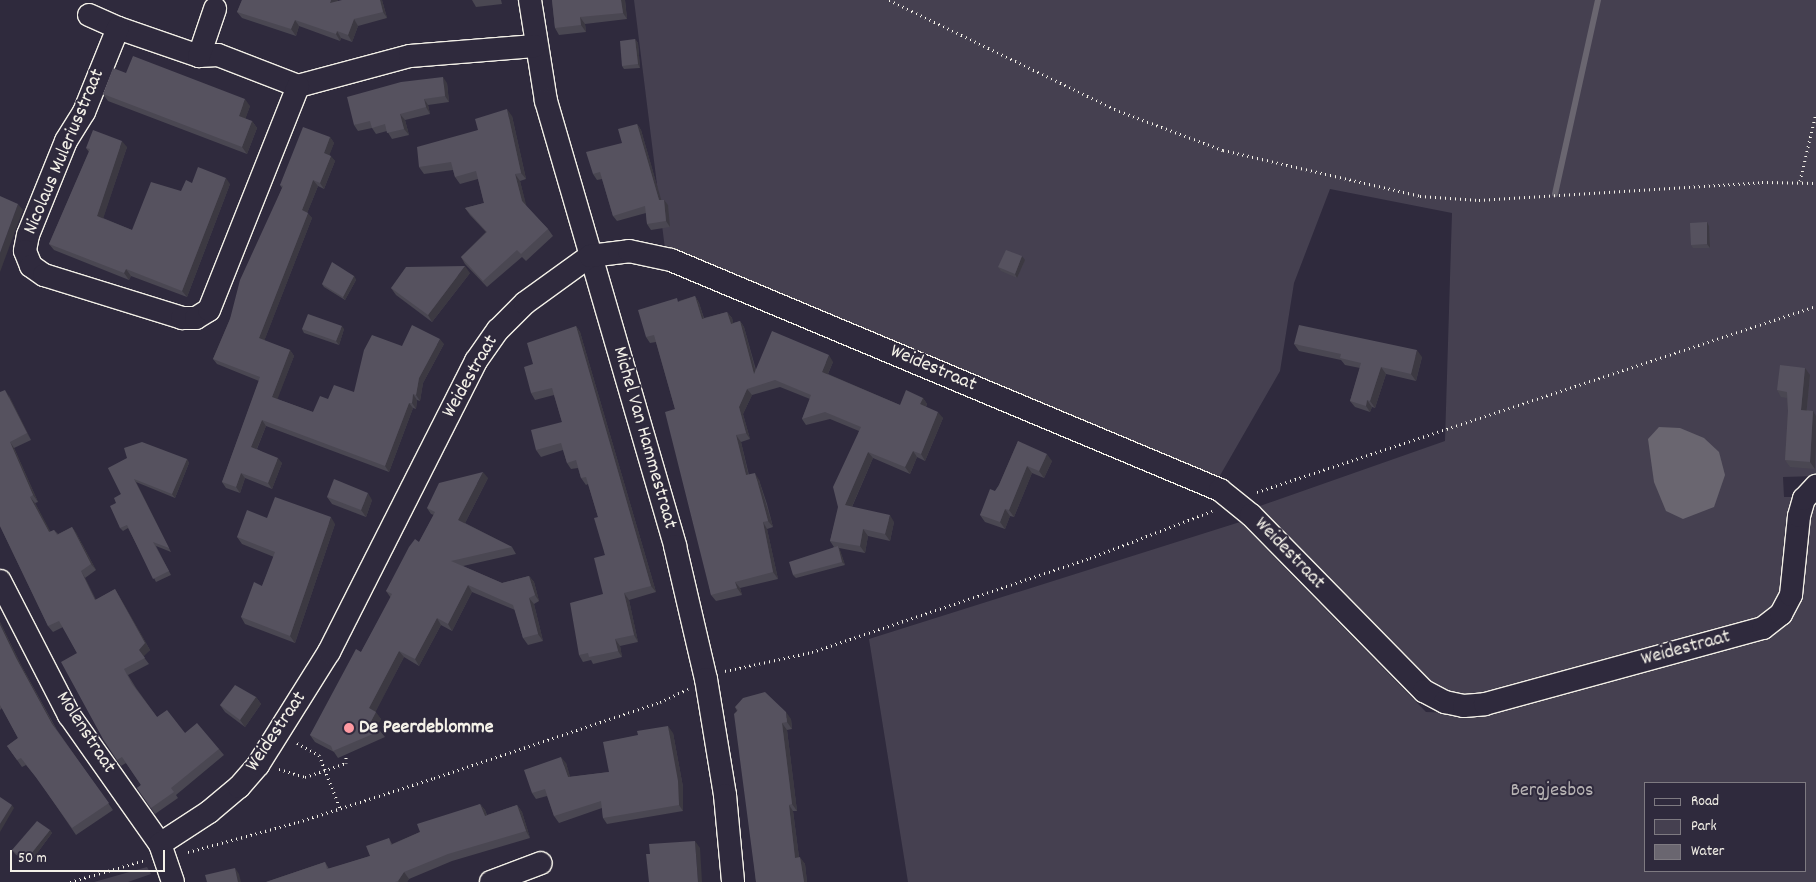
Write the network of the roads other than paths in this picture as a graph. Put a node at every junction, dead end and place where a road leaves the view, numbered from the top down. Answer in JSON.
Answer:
{"nodes":[{"id":1,"x":530,"y":0,"type":"edge"},
{"id":2,"x":215,"y":9,"type":"dead end"},
{"id":3,"x":89,"y":15,"type":"dead end"},
{"id":4,"x":118,"y":28,"type":"junction"},
{"id":5,"x":535,"y":46,"type":"junction"},
{"id":6,"x":199,"y":56,"type":"junction"},
{"id":7,"x":298,"y":86,"type":"junction"},
{"id":8,"x":590,"y":256,"type":"junction"},
{"id":9,"x":1816,"y":486,"type":"edge"},
{"id":10,"x":0,"y":581,"type":"edge"},
{"id":11,"x":163,"y":850,"type":"junction"},
{"id":12,"x":540,"y":863,"type":"dead end"},
{"id":13,"x":173,"y":882,"type":"edge"},
{"id":14,"x":490,"y":882,"type":"edge"},
{"id":15,"x":734,"y":882,"type":"edge"}],
"edges":[{"from":1,"to":5,"type":"street","name":"Michel Van Hammestraat"},
{"from":2,"to":6,"type":"street"},
{"from":3,"to":4,"type":"street"},
{"from":4,"to":6,"type":"street"},
{"from":4,"to":7,"type":"street","name":"Nicolaus Muleriusstraat"},
{"from":5,"to":7,"type":"street"},
{"from":5,"to":8,"type":"street","name":"Michel Van Hammestraat"},
{"from":6,"to":7,"type":"street"},
{"from":8,"to":9,"type":"street","name":"Weidestraat"},
{"from":8,"to":11,"type":"street","name":"Weidestraat"},
{"from":8,"to":15,"type":"street","name":"Michel Van Hammestraat"},
{"from":10,"to":11,"type":"street","name":"Molenstraat"},
{"from":11,"to":13,"type":"street","name":"Molenstraat"},
{"from":12,"to":14,"type":"street"}]}
